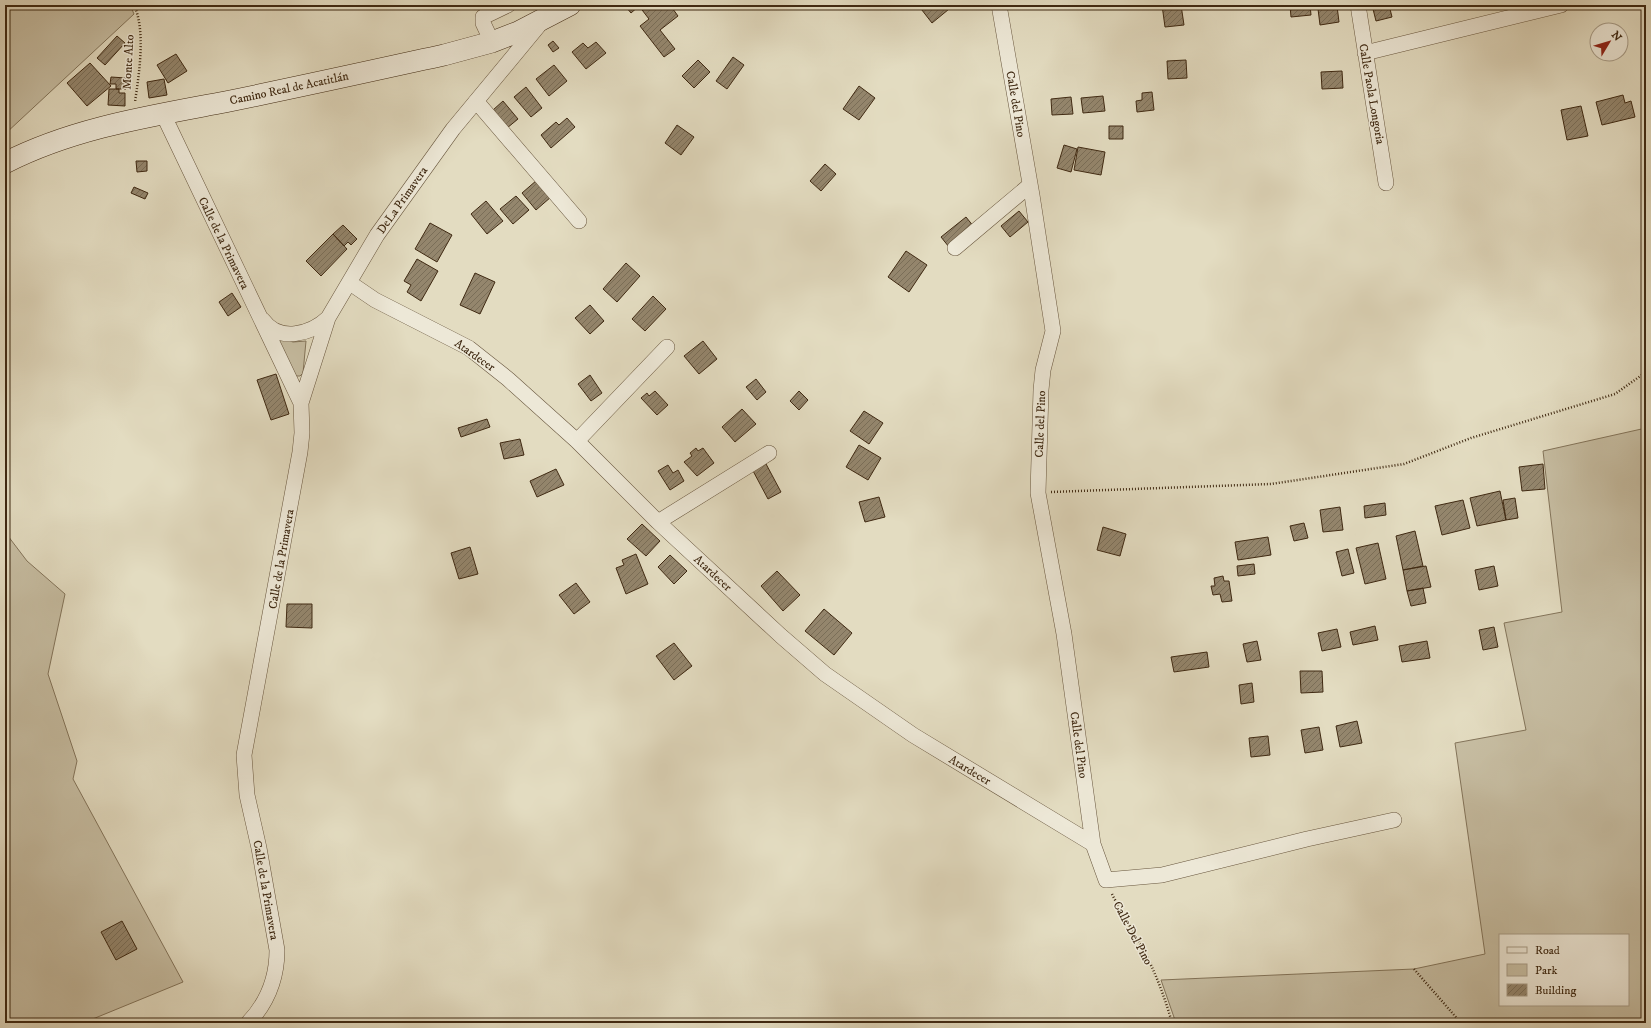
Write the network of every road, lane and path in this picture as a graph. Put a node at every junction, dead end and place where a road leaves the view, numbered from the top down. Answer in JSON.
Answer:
{"nodes":[{"id":1,"x":134,"y":5,"type":"edge"},
{"id":2,"x":508,"y":5,"type":"edge"},
{"id":3,"x":570,"y":5,"type":"edge"},
{"id":4,"x":999,"y":5,"type":"edge"},
{"id":5,"x":1358,"y":5,"type":"edge"},
{"id":6,"x":1561,"y":5,"type":"edge"},
{"id":7,"x":543,"y":20,"type":"junction"},
{"id":8,"x":492,"y":42,"type":"junction"},
{"id":9,"x":1365,"y":53,"type":"junction"},
{"id":10,"x":476,"y":100,"type":"junction"},
{"id":11,"x":163,"y":114,"type":"junction"},
{"id":12,"x":132,"y":120,"type":"junction"},
{"id":13,"x":5,"y":163,"type":"edge"},
{"id":14,"x":1386,"y":182,"type":"dead end"},
{"id":15,"x":1030,"y":185,"type":"junction"},
{"id":16,"x":579,"y":221,"type":"dead end"},
{"id":17,"x":955,"y":248,"type":"dead end"},
{"id":18,"x":350,"y":283,"type":"junction"},
{"id":19,"x":257,"y":311,"type":"junction"},
{"id":20,"x":328,"y":318,"type":"junction"},
{"id":21,"x":667,"y":347,"type":"dead end"},
{"id":22,"x":1646,"y":372,"type":"edge"},
{"id":23,"x":301,"y":403,"type":"junction"},
{"id":24,"x":577,"y":441,"type":"junction"},
{"id":25,"x":769,"y":453,"type":"dead end"},
{"id":26,"x":1038,"y":493,"type":"junction"},
{"id":27,"x":658,"y":522,"type":"junction"},
{"id":28,"x":1394,"y":820,"type":"dead end"},
{"id":29,"x":1093,"y":844,"type":"junction"},
{"id":30,"x":1106,"y":880,"type":"junction"},
{"id":31,"x":1414,"y":969,"type":"dead end"},
{"id":32,"x":248,"y":1023,"type":"edge"},
{"id":33,"x":1172,"y":1023,"type":"edge"},
{"id":34,"x":1460,"y":1023,"type":"edge"}],
"edges":[{"from":1,"to":12,"type":"path","name":"Monte Alto"},
{"from":2,"to":8,"type":"street"},
{"from":3,"to":7,"type":"main road","name":"Camino Real de Acatitlán"},
{"from":4,"to":15,"type":"street","name":"Calle del Pino"},
{"from":5,"to":9,"type":"street","name":"Calle Paola Longoria"},
{"from":6,"to":9,"type":"street"},
{"from":7,"to":8,"type":"main road","name":"Camino Real de Acatitlán"},
{"from":7,"to":10,"type":"street","name":"DeLa Primavera"},
{"from":8,"to":11,"type":"main road","name":"Camino Real de Acatitlán"},
{"from":9,"to":14,"type":"street","name":"Calle Paola Longoria"},
{"from":10,"to":16,"type":"street"},
{"from":10,"to":18,"type":"street","name":"DeLa Primavera"},
{"from":11,"to":12,"type":"main road","name":"Camino Real de Acatitlán"},
{"from":11,"to":19,"type":"street","name":"Calle de la Primavera"},
{"from":12,"to":13,"type":"main road","name":"Camino Real de Acatitlán"},
{"from":15,"to":17,"type":"street"},
{"from":15,"to":26,"type":"street","name":"Calle del Pino"},
{"from":18,"to":20,"type":"street","name":"DeLa Primavera"},
{"from":18,"to":24,"type":"street","name":"Atardecer"},
{"from":19,"to":20,"type":"street"},
{"from":19,"to":23,"type":"street","name":"Calle de la Primavera"},
{"from":20,"to":23,"type":"street","name":"DeLa Primavera"},
{"from":21,"to":24,"type":"street"},
{"from":22,"to":26,"type":"path"},
{"from":23,"to":32,"type":"street","name":"Calle de la Primavera"},
{"from":24,"to":27,"type":"street","name":"Atardecer"},
{"from":25,"to":27,"type":"street"},
{"from":26,"to":29,"type":"street","name":"Calle del Pino"},
{"from":27,"to":29,"type":"street","name":"Atardecer"},
{"from":28,"to":30,"type":"street"},
{"from":29,"to":30,"type":"street"},
{"from":30,"to":33,"type":"path","name":"Calle Del Pino"},
{"from":31,"to":34,"type":"path"}]}
